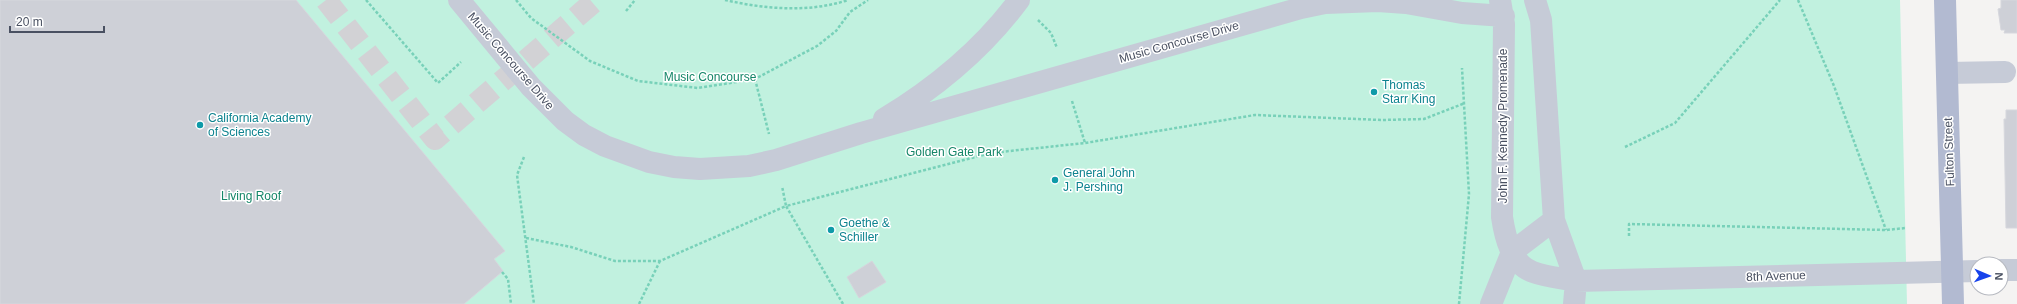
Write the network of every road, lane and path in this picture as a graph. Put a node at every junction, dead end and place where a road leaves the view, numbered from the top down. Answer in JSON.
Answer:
{"nodes":[{"id":1,"x":366,"y":0,"type":"edge"},
{"id":2,"x":459,"y":0,"type":"edge"},
{"id":3,"x":516,"y":0,"type":"edge"},
{"id":4,"x":635,"y":0,"type":"edge"},
{"id":5,"x":725,"y":0,"type":"edge"},
{"id":6,"x":848,"y":0,"type":"edge"},
{"id":7,"x":868,"y":0,"type":"edge"},
{"id":8,"x":1535,"y":0,"type":"edge"},
{"id":9,"x":1780,"y":0,"type":"edge"},
{"id":10,"x":1798,"y":0,"type":"edge"},
{"id":11,"x":1945,"y":0,"type":"edge"},
{"id":12,"x":1506,"y":5,"type":"edge"},
{"id":13,"x":1026,"y":7,"type":"edge"},
{"id":14,"x":626,"y":11,"type":"dead end"},
{"id":15,"x":1058,"y":51,"type":"dead end"},
{"id":16,"x":460,"y":62,"type":"dead end"},
{"id":17,"x":1462,"y":68,"type":"dead end"},
{"id":18,"x":2005,"y":72,"type":"dead end"},
{"id":19,"x":1947,"y":73,"type":"junction"},
{"id":20,"x":755,"y":79,"type":"junction"},
{"id":21,"x":1071,"y":96,"type":"dead end"},
{"id":22,"x":1465,"y":103,"type":"junction"},
{"id":23,"x":861,"y":133,"type":"junction"},
{"id":24,"x":770,"y":135,"type":"dead end"},
{"id":25,"x":1085,"y":143,"type":"junction"},
{"id":26,"x":1625,"y":147,"type":"dead end"},
{"id":27,"x":524,"y":157,"type":"dead end"},
{"id":28,"x":781,"y":181,"type":"dead end"},
{"id":29,"x":786,"y":206,"type":"junction"},
{"id":30,"x":1554,"y":220,"type":"junction"},
{"id":31,"x":1906,"y":228,"type":"dead end"},
{"id":32,"x":1886,"y":230,"type":"junction"},
{"id":33,"x":1629,"y":236,"type":"dead end"},
{"id":34,"x":526,"y":238,"type":"junction"},
{"id":35,"x":1512,"y":252,"type":"junction"},
{"id":36,"x":660,"y":261,"type":"junction"},
{"id":37,"x":1969,"y":271,"type":"edge"},
{"id":38,"x":502,"y":272,"type":"dead end"},
{"id":39,"x":1952,"y":272,"type":"junction"},
{"id":40,"x":1576,"y":281,"type":"junction"},
{"id":41,"x":511,"y":304,"type":"edge"},
{"id":42,"x":534,"y":304,"type":"edge"},
{"id":43,"x":639,"y":304,"type":"edge"},
{"id":44,"x":843,"y":304,"type":"edge"},
{"id":45,"x":1458,"y":304,"type":"edge"},
{"id":46,"x":1491,"y":304,"type":"edge"},
{"id":47,"x":1574,"y":304,"type":"edge"},
{"id":48,"x":1953,"y":304,"type":"edge"}],
"edges":[{"from":1,"to":16,"type":"path"},
{"from":2,"to":23,"type":"street","name":"Music Concourse Drive"},
{"from":3,"to":20,"type":"path"},
{"from":4,"to":14,"type":"path"},
{"from":5,"to":6,"type":"path"},
{"from":7,"to":20,"type":"path"},
{"from":8,"to":30,"type":"street"},
{"from":9,"to":26,"type":"path"},
{"from":10,"to":32,"type":"path"},
{"from":11,"to":19,"type":"main road","name":"Fulton Street"},
{"from":12,"to":23,"type":"street","name":"Music Concourse Drive"},
{"from":12,"to":35,"type":"street","name":"John F. Kennedy Promenade"},
{"from":13,"to":15,"type":"path"},
{"from":13,"to":23,"type":"street","name":"Music Concourse Drive"},
{"from":17,"to":22,"type":"path"},
{"from":18,"to":19,"type":"street"},
{"from":19,"to":39,"type":"main road","name":"Fulton Street"},
{"from":20,"to":24,"type":"path"},
{"from":21,"to":25,"type":"path"},
{"from":22,"to":25,"type":"path"},
{"from":22,"to":45,"type":"path"},
{"from":25,"to":29,"type":"path"},
{"from":27,"to":34,"type":"path"},
{"from":28,"to":29,"type":"path"},
{"from":29,"to":36,"type":"path"},
{"from":29,"to":44,"type":"path"},
{"from":30,"to":35,"type":"street"},
{"from":30,"to":40,"type":"street"},
{"from":31,"to":32,"type":"path"},
{"from":32,"to":33,"type":"path"},
{"from":34,"to":36,"type":"path"},
{"from":34,"to":42,"type":"path"},
{"from":35,"to":40,"type":"street","name":"John F. Kennedy Promenade"},
{"from":35,"to":46,"type":"street"},
{"from":36,"to":43,"type":"path"},
{"from":37,"to":39,"type":"street","name":"8th Avenue"},
{"from":38,"to":41,"type":"path"},
{"from":39,"to":40,"type":"street","name":"8th Avenue"},
{"from":39,"to":48,"type":"main road","name":"Fulton Street"},
{"from":40,"to":47,"type":"street"}]}
